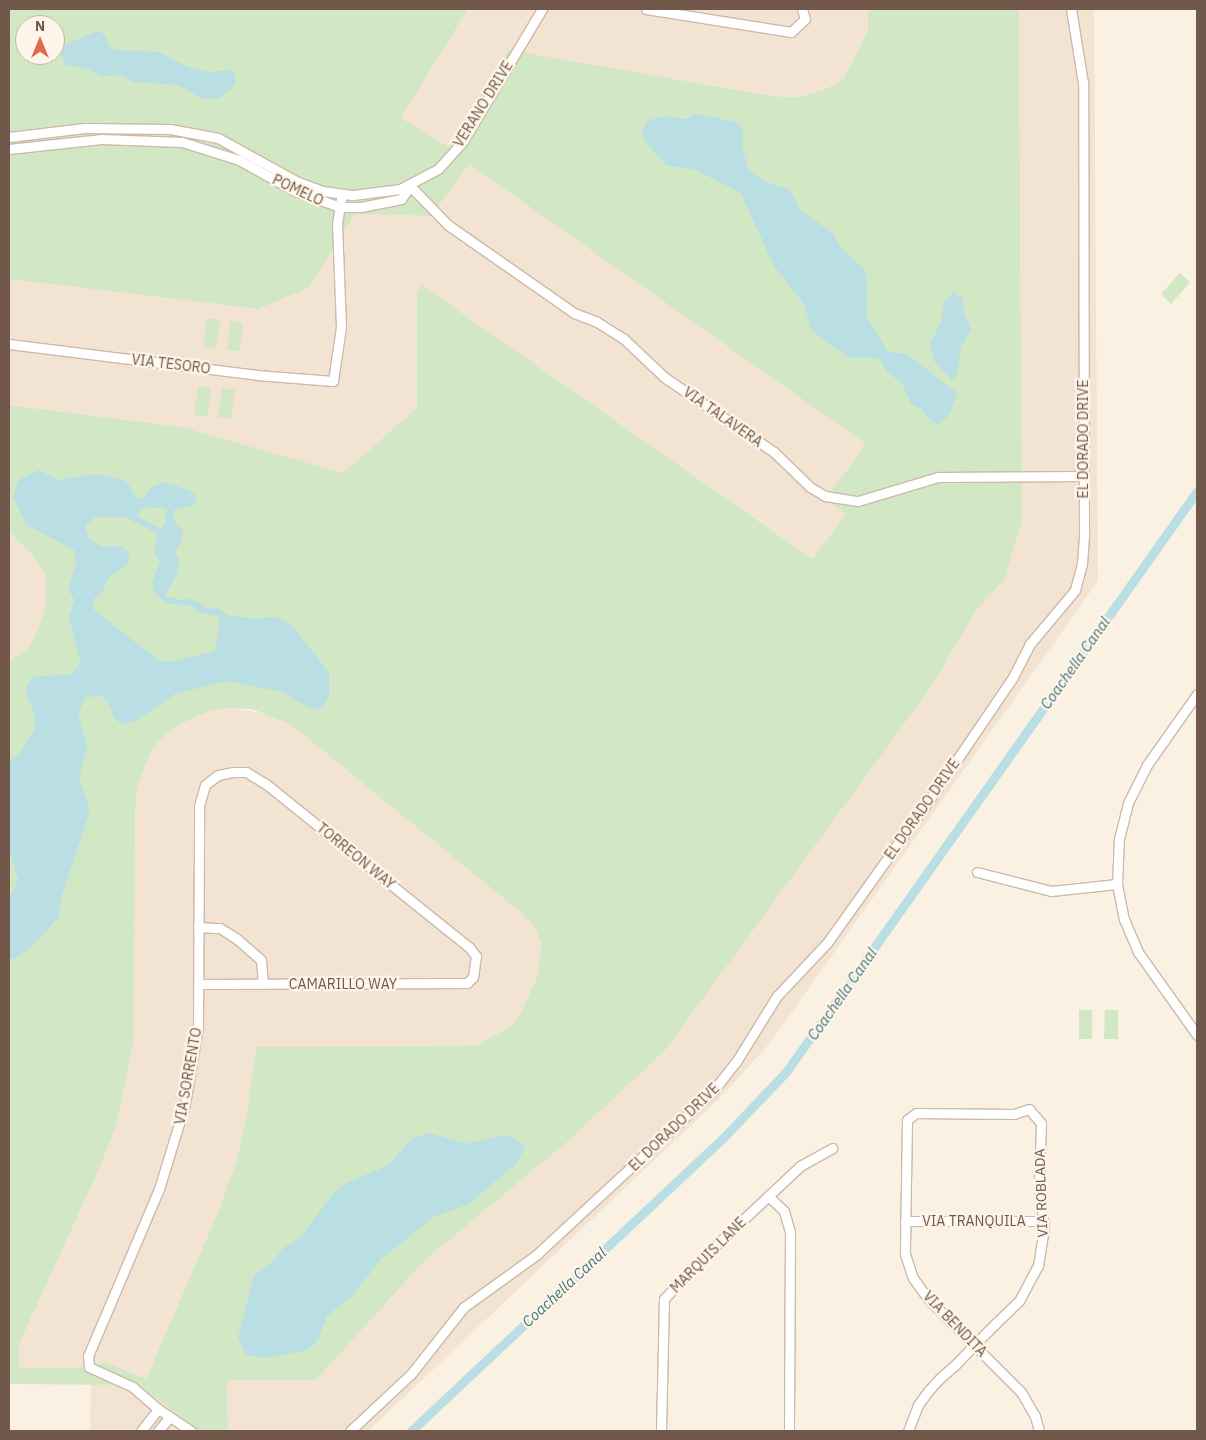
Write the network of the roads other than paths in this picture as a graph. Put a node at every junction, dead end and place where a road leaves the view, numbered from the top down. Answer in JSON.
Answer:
{"nodes":[{"id":1,"x":542,"y":9,"type":"edge"},
{"id":2,"x":646,"y":9,"type":"edge"},
{"id":3,"x":802,"y":9,"type":"edge"},
{"id":4,"x":1071,"y":9,"type":"edge"},
{"id":5,"x":9,"y":137,"type":"edge"},
{"id":6,"x":9,"y":149,"type":"edge"},
{"id":7,"x":410,"y":186,"type":"junction"},
{"id":8,"x":342,"y":194,"type":"junction"},
{"id":9,"x":340,"y":207,"type":"junction"},
{"id":10,"x":9,"y":344,"type":"edge"},
{"id":11,"x":1082,"y":476,"type":"junction"},
{"id":12,"x":1197,"y":694,"type":"edge"},
{"id":13,"x":218,"y":774,"type":"joint"},
{"id":14,"x":977,"y":872,"type":"dead end"},
{"id":15,"x":1117,"y":884,"type":"junction"},
{"id":16,"x":198,"y":927,"type":"junction"},
{"id":17,"x":476,"y":966,"type":"joint"},
{"id":18,"x":199,"y":984,"type":"junction"},
{"id":19,"x":263,"y":984,"type":"junction"},
{"id":20,"x":1197,"y":1035,"type":"edge"},
{"id":21,"x":1040,"y":1118,"type":"joint"},
{"id":22,"x":832,"y":1148,"type":"dead end"},
{"id":23,"x":768,"y":1196,"type":"junction"},
{"id":24,"x":905,"y":1221,"type":"junction"},
{"id":25,"x":1043,"y":1221,"type":"junction"},
{"id":26,"x":974,"y":1345,"type":"junction"},
{"id":27,"x":158,"y":1409,"type":"junction"},
{"id":28,"x":170,"y":1418,"type":"junction"},
{"id":29,"x":141,"y":1431,"type":"edge"},
{"id":30,"x":158,"y":1431,"type":"edge"},
{"id":31,"x":191,"y":1431,"type":"edge"},
{"id":32,"x":350,"y":1431,"type":"edge"},
{"id":33,"x":661,"y":1431,"type":"edge"},
{"id":34,"x":789,"y":1431,"type":"edge"},
{"id":35,"x":908,"y":1431,"type":"edge"},
{"id":36,"x":1039,"y":1431,"type":"edge"}],
"edges":[{"from":1,"to":7,"type":"street","name":"VERANO DRIVE"},
{"from":2,"to":3,"type":"street"},
{"from":4,"to":11,"type":"street","name":"EL DORADO DRIVE"},
{"from":5,"to":8,"type":"street","name":"POMELO"},
{"from":6,"to":9,"type":"street","name":"POMELO"},
{"from":7,"to":8,"type":"street","name":"POMELO"},
{"from":7,"to":9,"type":"street","name":"POMELO"},
{"from":7,"to":11,"type":"street","name":"VIA TALAVERA"},
{"from":8,"to":9,"type":"street"},
{"from":9,"to":10,"type":"street","name":"VIA TESORO"},
{"from":11,"to":32,"type":"street","name":"EL DORADO DRIVE"},
{"from":12,"to":15,"type":"street"},
{"from":13,"to":16,"type":"street","name":"VIA SORRENTO"},
{"from":13,"to":17,"type":"street","name":"TORREON WAY"},
{"from":14,"to":15,"type":"street"},
{"from":15,"to":20,"type":"street"},
{"from":16,"to":18,"type":"street","name":"VIA SORRENTO"},
{"from":16,"to":19,"type":"street"},
{"from":17,"to":19,"type":"street","name":"CAMARILLO WAY"},
{"from":18,"to":19,"type":"street","name":"CAMARILLO WAY"},
{"from":18,"to":27,"type":"street","name":"VIA SORRENTO"},
{"from":21,"to":24,"type":"street","name":"VIA BENDITA"},
{"from":21,"to":25,"type":"street","name":"VIA ROBLADA"},
{"from":22,"to":23,"type":"street","name":"MARQUIS LANE"},
{"from":23,"to":33,"type":"street","name":"MARQUIS LANE"},
{"from":23,"to":34,"type":"street"},
{"from":24,"to":25,"type":"street","name":"VIA TRANQUILA"},
{"from":24,"to":26,"type":"street","name":"VIA BENDITA"},
{"from":25,"to":26,"type":"street","name":"VIA ROBLADA"},
{"from":26,"to":35,"type":"street","name":"VIA ROBLADA"},
{"from":26,"to":36,"type":"street","name":"VIA BENDITA"},
{"from":27,"to":28,"type":"street"},
{"from":27,"to":29,"type":"street"},
{"from":28,"to":30,"type":"street"},
{"from":28,"to":31,"type":"street"}]}
